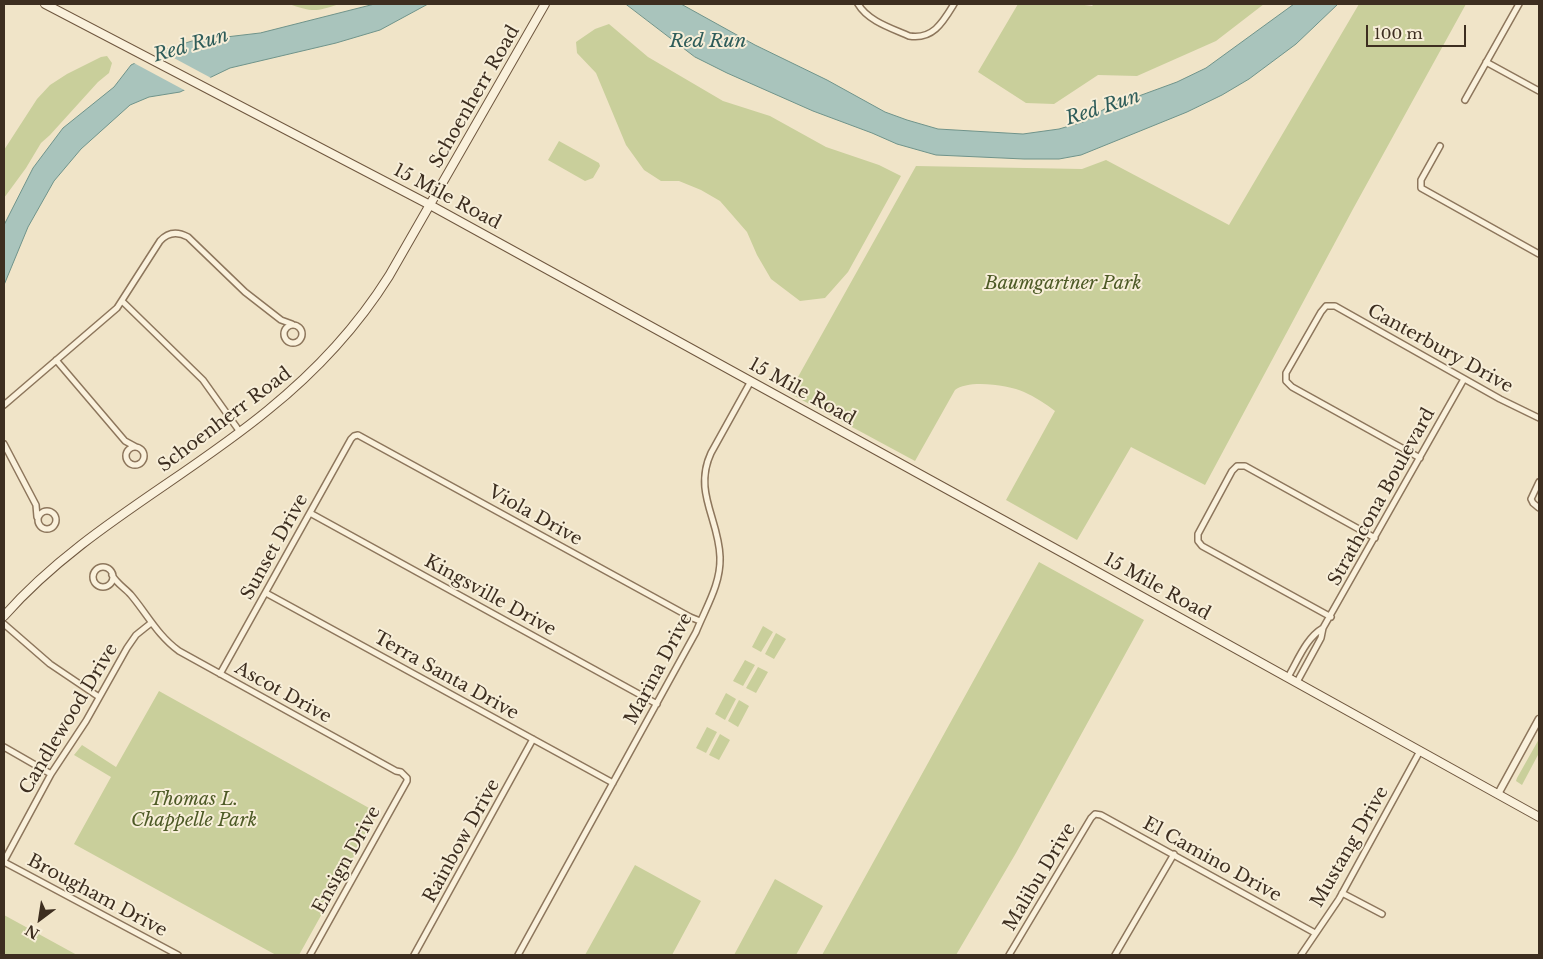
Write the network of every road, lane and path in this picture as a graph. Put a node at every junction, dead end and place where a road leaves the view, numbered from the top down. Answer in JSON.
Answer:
{"nodes":[{"id":1,"x":45,"y":4,"type":"edge"},
{"id":2,"x":546,"y":4,"type":"edge"},
{"id":3,"x":858,"y":4,"type":"edge"},
{"id":4,"x":954,"y":4,"type":"edge"},
{"id":5,"x":1519,"y":4,"type":"edge"},
{"id":6,"x":1486,"y":62,"type":"junction"},
{"id":7,"x":1539,"y":91,"type":"edge"},
{"id":8,"x":1465,"y":100,"type":"dead end"},
{"id":9,"x":1440,"y":146,"type":"dead end"},
{"id":10,"x":430,"y":205,"type":"junction"},
{"id":11,"x":1539,"y":254,"type":"edge"},
{"id":12,"x":122,"y":301,"type":"junction"},
{"id":13,"x":281,"y":320,"type":"junction"},
{"id":14,"x":292,"y":324,"type":"junction"},
{"id":15,"x":284,"y":331,"type":"junction"},
{"id":16,"x":56,"y":360,"type":"junction"},
{"id":17,"x":1464,"y":379,"type":"junction"},
{"id":18,"x":751,"y":381,"type":"junction"},
{"id":19,"x":4,"y":405,"type":"edge"},
{"id":20,"x":1539,"y":418,"type":"edge"},
{"id":21,"x":240,"y":432,"type":"junction"},
{"id":22,"x":356,"y":435,"type":"joint"},
{"id":23,"x":125,"y":441,"type":"junction"},
{"id":24,"x":4,"y":444,"type":"edge"},
{"id":25,"x":136,"y":447,"type":"junction"},
{"id":26,"x":126,"y":453,"type":"junction"},
{"id":27,"x":1420,"y":458,"type":"junction"},
{"id":28,"x":1539,"y":482,"type":"edge"},
{"id":29,"x":36,"y":505,"type":"junction"},
{"id":30,"x":1539,"y":508,"type":"edge"},
{"id":31,"x":47,"y":510,"type":"junction"},
{"id":32,"x":310,"y":513,"type":"junction"},
{"id":33,"x":38,"y":517,"type":"junction"},
{"id":34,"x":1376,"y":538,"type":"junction"},
{"id":35,"x":112,"y":575,"type":"junction"},
{"id":36,"x":110,"y":584,"type":"junction"},
{"id":37,"x":120,"y":585,"type":"junction"},
{"id":38,"x":266,"y":592,"type":"junction"},
{"id":39,"x":4,"y":616,"type":"edge"},
{"id":40,"x":1331,"y":618,"type":"junction"},
{"id":41,"x":700,"y":621,"type":"junction"},
{"id":42,"x":151,"y":623,"type":"junction"},
{"id":43,"x":4,"y":624,"type":"edge"},
{"id":44,"x":1323,"y":628,"type":"junction"},
{"id":45,"x":1304,"y":648,"type":"junction"},
{"id":46,"x":1313,"y":654,"type":"junction"},
{"id":47,"x":220,"y":674,"type":"junction"},
{"id":48,"x":1288,"y":677,"type":"junction"},
{"id":49,"x":1297,"y":682,"type":"junction"},
{"id":50,"x":100,"y":697,"type":"junction"},
{"id":51,"x":657,"y":704,"type":"junction"},
{"id":52,"x":1539,"y":719,"type":"edge"},
{"id":53,"x":533,"y":739,"type":"junction"},
{"id":54,"x":4,"y":748,"type":"edge"},
{"id":55,"x":1420,"y":751,"type":"junction"},
{"id":56,"x":51,"y":774,"type":"junction"},
{"id":57,"x":407,"y":778,"type":"joint"},
{"id":58,"x":613,"y":784,"type":"junction"},
{"id":59,"x":1498,"y":794,"type":"junction"},
{"id":60,"x":1095,"y":814,"type":"joint"},
{"id":61,"x":1539,"y":817,"type":"edge"},
{"id":62,"x":1174,"y":854,"type":"junction"},
{"id":63,"x":4,"y":861,"type":"edge"},
{"id":64,"x":1342,"y":893,"type":"junction"},
{"id":65,"x":1382,"y":914,"type":"dead end"},
{"id":66,"x":1315,"y":934,"type":"junction"},
{"id":67,"x":178,"y":955,"type":"edge"},
{"id":68,"x":310,"y":955,"type":"edge"},
{"id":69,"x":414,"y":955,"type":"edge"},
{"id":70,"x":518,"y":955,"type":"edge"},
{"id":71,"x":1009,"y":955,"type":"edge"},
{"id":72,"x":1115,"y":955,"type":"edge"},
{"id":73,"x":1301,"y":955,"type":"edge"}],
"edges":[{"from":1,"to":10,"type":"main road","name":"15 Mile Road"},
{"from":2,"to":10,"type":"main road","name":"Schoenherr Road"},
{"from":3,"to":4,"type":"street"},
{"from":5,"to":6,"type":"street"},
{"from":6,"to":7,"type":"street"},
{"from":6,"to":8,"type":"street"},
{"from":9,"to":11,"type":"street"},
{"from":10,"to":18,"type":"main road","name":"15 Mile Road"},
{"from":10,"to":21,"type":"main road","name":"Schoenherr Road"},
{"from":12,"to":13,"type":"street"},
{"from":12,"to":16,"type":"street"},
{"from":12,"to":21,"type":"street"},
{"from":13,"to":14,"type":"street"},
{"from":13,"to":15,"type":"street"},
{"from":14,"to":15,"type":"street"},
{"from":14,"to":15,"type":"street"},
{"from":16,"to":19,"type":"street"},
{"from":16,"to":23,"type":"street"},
{"from":17,"to":20,"type":"street","name":"Canterbury Drive"},
{"from":17,"to":27,"type":"street","name":"Strathcona Boulevard"},
{"from":17,"to":27,"type":"street","name":"Canterbury Drive"},
{"from":18,"to":41,"type":"street","name":"Marina Drive"},
{"from":18,"to":48,"type":"main road","name":"15 Mile Road"},
{"from":21,"to":39,"type":"main road","name":"Schoenherr Road"},
{"from":22,"to":32,"type":"street","name":"Sunset Drive"},
{"from":22,"to":41,"type":"street","name":"Viola Drive"},
{"from":23,"to":25,"type":"street"},
{"from":23,"to":26,"type":"street"},
{"from":24,"to":29,"type":"street"},
{"from":25,"to":26,"type":"street"},
{"from":25,"to":26,"type":"street"},
{"from":27,"to":34,"type":"street","name":"Strathcona Boulevard"},
{"from":28,"to":30,"type":"street"},
{"from":29,"to":31,"type":"street"},
{"from":29,"to":33,"type":"street"},
{"from":31,"to":33,"type":"street"},
{"from":31,"to":33,"type":"street"},
{"from":32,"to":38,"type":"street","name":"Sunset Drive"},
{"from":32,"to":51,"type":"street","name":"Kingsville Drive"},
{"from":34,"to":40,"type":"street","name":"Strathcona Boulevard"},
{"from":34,"to":40,"type":"street"},
{"from":35,"to":36,"type":"street"},
{"from":35,"to":36,"type":"street"},
{"from":35,"to":37,"type":"street","name":"Ascot Drive"},
{"from":36,"to":37,"type":"street"},
{"from":37,"to":42,"type":"street","name":"Ascot Drive"},
{"from":38,"to":47,"type":"street","name":"Sunset Drive"},
{"from":38,"to":53,"type":"street","name":"Terra Santa Drive"},
{"from":40,"to":44,"type":"street","name":"Strathcona Boulevard"},
{"from":41,"to":51,"type":"street","name":"Marina Drive"},
{"from":42,"to":47,"type":"street","name":"Ascot Drive"},
{"from":42,"to":50,"type":"street","name":"Candlewood Drive"},
{"from":43,"to":50,"type":"street"},
{"from":44,"to":45,"type":"street","name":"Strathcona Boulevard"},
{"from":44,"to":46,"type":"street","name":"Strathcona Boulevard"},
{"from":45,"to":46,"type":"street"},
{"from":45,"to":48,"type":"street","name":"Strathcona Boulevard"},
{"from":46,"to":49,"type":"street","name":"Strathcona Boulevard"},
{"from":47,"to":57,"type":"street","name":"Ascot Drive"},
{"from":48,"to":49,"type":"main road","name":"15 Mile Road"},
{"from":49,"to":55,"type":"main road","name":"15 Mile Road"},
{"from":50,"to":56,"type":"street","name":"Candlewood Drive"},
{"from":51,"to":58,"type":"street","name":"Marina Drive"},
{"from":52,"to":59,"type":"street"},
{"from":53,"to":58,"type":"street","name":"Terra Santa Drive"},
{"from":53,"to":69,"type":"street","name":"Rainbow Drive"},
{"from":54,"to":56,"type":"street"},
{"from":55,"to":59,"type":"main road","name":"15 Mile Road"},
{"from":55,"to":64,"type":"street","name":"Mustang Drive"},
{"from":56,"to":63,"type":"street","name":"Candlewood Drive"},
{"from":57,"to":68,"type":"street","name":"Ensign Drive"},
{"from":58,"to":70,"type":"street","name":"Marina Drive"},
{"from":59,"to":61,"type":"main road","name":"15 Mile Road"},
{"from":60,"to":62,"type":"street","name":"El Camino Drive"},
{"from":60,"to":71,"type":"street","name":"Malibu Drive"},
{"from":62,"to":66,"type":"street","name":"El Camino Drive"},
{"from":62,"to":72,"type":"street"},
{"from":63,"to":67,"type":"street","name":"Brougham Drive"},
{"from":64,"to":65,"type":"street"},
{"from":64,"to":66,"type":"street","name":"Mustang Drive"},
{"from":66,"to":73,"type":"street","name":"Mustang Drive"}]}
